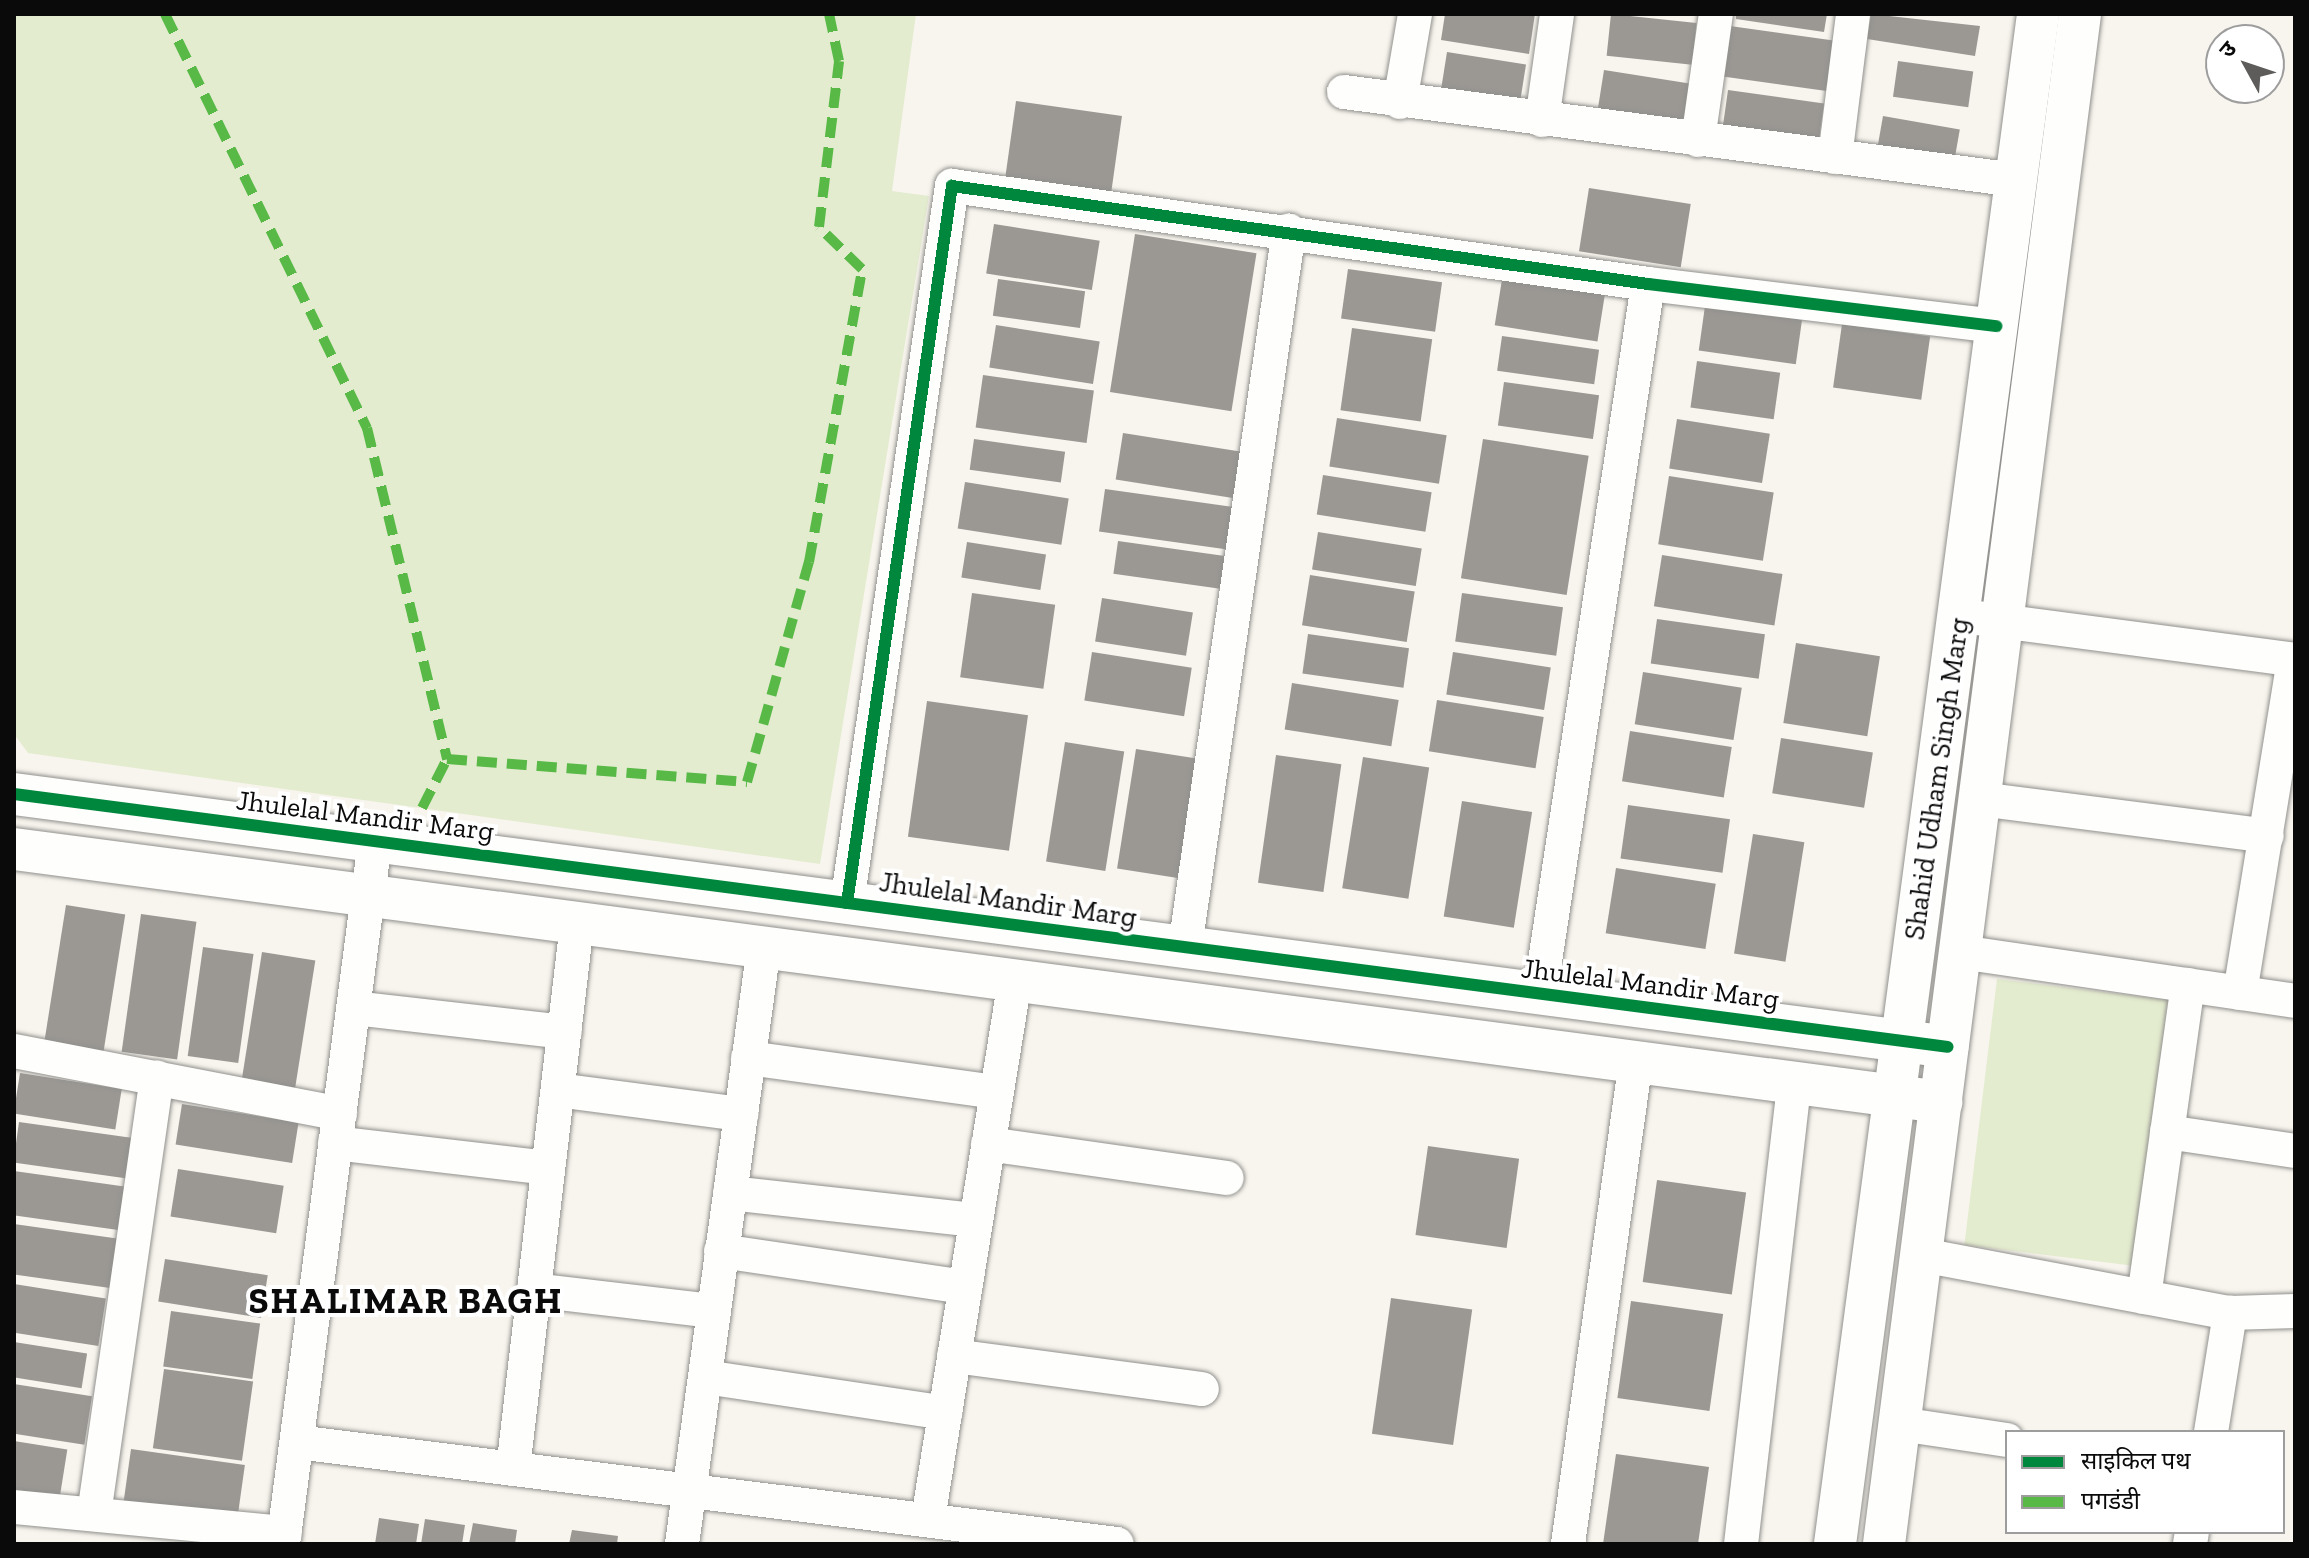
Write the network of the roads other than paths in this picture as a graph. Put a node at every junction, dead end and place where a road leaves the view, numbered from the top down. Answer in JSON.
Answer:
{"nodes":[{"id":1,"x":1415,"y":14,"type":"edge"},
{"id":2,"x":1557,"y":14,"type":"edge"},
{"id":3,"x":1716,"y":14,"type":"edge"},
{"id":4,"x":1853,"y":14,"type":"edge"},
{"id":5,"x":2038,"y":14,"type":"edge"},
{"id":6,"x":2080,"y":14,"type":"edge"},
{"id":7,"x":1344,"y":92,"type":"dead end"},
{"id":8,"x":1400,"y":102,"type":"junction"},
{"id":9,"x":1542,"y":120,"type":"junction"},
{"id":10,"x":1698,"y":140,"type":"junction"},
{"id":11,"x":1835,"y":157,"type":"junction"},
{"id":12,"x":2016,"y":180,"type":"junction"},
{"id":13,"x":1289,"y":231,"type":"junction"},
{"id":14,"x":1648,"y":284,"type":"junction"},
{"id":15,"x":1996,"y":326,"type":"junction"},
{"id":16,"x":1958,"y":615,"type":"junction"},
{"id":17,"x":2003,"y":621,"type":"junction"},
{"id":18,"x":2295,"y":660,"type":"edge"},
{"id":19,"x":14,"y":794,"type":"edge"},
{"id":20,"x":1980,"y":799,"type":"junction"},
{"id":21,"x":2267,"y":836,"type":"junction"},
{"id":22,"x":375,"y":841,"type":"junction"},
{"id":23,"x":14,"y":849,"type":"edge"},
{"id":24,"x":368,"y":896,"type":"junction"},
{"id":25,"x":847,"y":903,"type":"junction"},
{"id":26,"x":577,"y":923,"type":"junction"},
{"id":27,"x":764,"y":947,"type":"junction"},
{"id":28,"x":1185,"y":947,"type":"junction"},
{"id":29,"x":1960,"y":952,"type":"junction"},
{"id":30,"x":1015,"y":980,"type":"junction"},
{"id":31,"x":2188,"y":985,"type":"junction"},
{"id":32,"x":2240,"y":993,"type":"junction"},
{"id":33,"x":1540,"y":994,"type":"junction"},
{"id":34,"x":2295,"y":1001,"type":"edge"},
{"id":35,"x":354,"y":1008,"type":"junction"},
{"id":36,"x":565,"y":1032,"type":"junction"},
{"id":37,"x":1902,"y":1041,"type":"junction"},
{"id":38,"x":1948,"y":1047,"type":"junction"},
{"id":39,"x":14,"y":1051,"type":"edge"},
{"id":40,"x":748,"y":1058,"type":"junction"},
{"id":41,"x":1636,"y":1061,"type":"junction"},
{"id":42,"x":157,"y":1078,"type":"junction"},
{"id":43,"x":1794,"y":1084,"type":"junction"},
{"id":44,"x":558,"y":1090,"type":"junction"},
{"id":45,"x":996,"y":1092,"type":"junction"},
{"id":46,"x":1895,"y":1096,"type":"junction"},
{"id":47,"x":1941,"y":1102,"type":"junction"},
{"id":48,"x":741,"y":1114,"type":"junction"},
{"id":49,"x":338,"y":1128,"type":"junction"},
{"id":50,"x":2167,"y":1132,"type":"junction"},
{"id":51,"x":988,"y":1144,"type":"junction"},
{"id":52,"x":2295,"y":1151,"type":"edge"},
{"id":53,"x":548,"y":1168,"type":"junction"},
{"id":54,"x":1227,"y":1178,"type":"dead end"},
{"id":55,"x":730,"y":1193,"type":"junction"},
{"id":56,"x":976,"y":1220,"type":"junction"},
{"id":57,"x":721,"y":1251,"type":"junction"},
{"id":58,"x":1922,"y":1255,"type":"junction"},
{"id":59,"x":965,"y":1287,"type":"junction"},
{"id":60,"x":534,"y":1290,"type":"junction"},
{"id":61,"x":2144,"y":1297,"type":"junction"},
{"id":62,"x":714,"y":1311,"type":"junction"},
{"id":63,"x":2295,"y":1311,"type":"edge"},
{"id":64,"x":2230,"y":1313,"type":"junction"},
{"id":65,"x":954,"y":1356,"type":"junction"},
{"id":66,"x":705,"y":1377,"type":"junction"},
{"id":67,"x":1202,"y":1389,"type":"dead end"},
{"id":68,"x":945,"y":1413,"type":"junction"},
{"id":69,"x":1900,"y":1424,"type":"junction"},
{"id":70,"x":2211,"y":1430,"type":"edge"},
{"id":71,"x":2005,"y":1440,"type":"edge"},
{"id":72,"x":297,"y":1442,"type":"junction"},
{"id":73,"x":513,"y":1469,"type":"junction"},
{"id":74,"x":689,"y":1491,"type":"junction"},
{"id":75,"x":14,"y":1507,"type":"edge"},
{"id":76,"x":94,"y":1514,"type":"junction"},
{"id":77,"x":928,"y":1519,"type":"junction"},
{"id":78,"x":284,"y":1538,"type":"edge"},
{"id":79,"x":1061,"y":1541,"type":"edge"},
{"id":80,"x":682,"y":1544,"type":"edge"},
{"id":81,"x":1117,"y":1544,"type":"edge"},
{"id":82,"x":1568,"y":1544,"type":"edge"},
{"id":83,"x":1741,"y":1544,"type":"edge"},
{"id":84,"x":1835,"y":1544,"type":"edge"},
{"id":85,"x":1884,"y":1544,"type":"edge"}],
"edges":[{"from":1,"to":8,"type":"street"},
{"from":2,"to":9,"type":"street"},
{"from":3,"to":10,"type":"street"},
{"from":4,"to":11,"type":"street"},
{"from":5,"to":12,"type":"street","name":"Shahid Udham Singh Marg"},
{"from":6,"to":17,"type":"street","name":"Shahid Udham Singh Marg"},
{"from":7,"to":8,"type":"street"},
{"from":8,"to":9,"type":"street"},
{"from":9,"to":10,"type":"street"},
{"from":10,"to":11,"type":"street"},
{"from":11,"to":12,"type":"street"},
{"from":12,"to":15,"type":"street","name":"Shahid Udham Singh Marg"},
{"from":13,"to":14,"type":"street"},
{"from":13,"to":25,"type":"street"},
{"from":13,"to":28,"type":"street"},
{"from":14,"to":15,"type":"street"},
{"from":14,"to":33,"type":"street"},
{"from":15,"to":16,"type":"street","name":"Shahid Udham Singh Marg"},
{"from":16,"to":17,"type":"street"},
{"from":16,"to":37,"type":"street","name":"Shahid Udham Singh Marg"},
{"from":17,"to":18,"type":"street"},
{"from":17,"to":20,"type":"street","name":"Shahid Udham Singh Marg"},
{"from":18,"to":21,"type":"street"},
{"from":19,"to":22,"type":"street","name":"Jhulelal Mandir Marg"},
{"from":20,"to":21,"type":"street"},
{"from":20,"to":29,"type":"street","name":"Shahid Udham Singh Marg"},
{"from":21,"to":32,"type":"street"},
{"from":22,"to":24,"type":"street"},
{"from":22,"to":25,"type":"street","name":"Jhulelal Mandir Marg"},
{"from":23,"to":24,"type":"street"},
{"from":24,"to":26,"type":"street"},
{"from":24,"to":35,"type":"street"},
{"from":25,"to":28,"type":"street","name":"Jhulelal Mandir Marg"},
{"from":26,"to":27,"type":"street"},
{"from":26,"to":36,"type":"street"},
{"from":27,"to":30,"type":"street"},
{"from":27,"to":40,"type":"street"},
{"from":28,"to":33,"type":"street","name":"Jhulelal Mandir Marg"},
{"from":29,"to":31,"type":"street"},
{"from":29,"to":38,"type":"street","name":"Shahid Udham Singh Marg"},
{"from":30,"to":41,"type":"street"},
{"from":30,"to":45,"type":"street"},
{"from":31,"to":32,"type":"street"},
{"from":31,"to":50,"type":"street"},
{"from":32,"to":34,"type":"street"},
{"from":33,"to":37,"type":"street","name":"Jhulelal Mandir Marg"},
{"from":35,"to":36,"type":"street"},
{"from":35,"to":49,"type":"street"},
{"from":36,"to":44,"type":"street"},
{"from":37,"to":38,"type":"street","name":"Jhulelal Mandir Marg"},
{"from":37,"to":46,"type":"street","name":"Shahid Udham Singh Marg"},
{"from":38,"to":47,"type":"street","name":"Shahid Udham Singh Marg"},
{"from":39,"to":42,"type":"street"},
{"from":40,"to":45,"type":"street"},
{"from":40,"to":48,"type":"street"},
{"from":41,"to":43,"type":"street"},
{"from":41,"to":82,"type":"street"},
{"from":42,"to":49,"type":"street"},
{"from":42,"to":76,"type":"street"},
{"from":43,"to":46,"type":"street"},
{"from":43,"to":83,"type":"street"},
{"from":44,"to":48,"type":"street"},
{"from":44,"to":53,"type":"street"},
{"from":45,"to":51,"type":"street"},
{"from":46,"to":47,"type":"street"},
{"from":46,"to":84,"type":"street","name":"Shahid Udham Singh Marg"},
{"from":47,"to":58,"type":"street","name":"Shahid Udham Singh Marg"},
{"from":48,"to":55,"type":"street"},
{"from":49,"to":53,"type":"street"},
{"from":49,"to":72,"type":"street"},
{"from":50,"to":52,"type":"street"},
{"from":50,"to":61,"type":"street"},
{"from":51,"to":54,"type":"street"},
{"from":51,"to":56,"type":"street"},
{"from":53,"to":60,"type":"street"},
{"from":55,"to":56,"type":"street"},
{"from":55,"to":57,"type":"street"},
{"from":56,"to":59,"type":"street"},
{"from":57,"to":59,"type":"street"},
{"from":57,"to":62,"type":"street"},
{"from":58,"to":61,"type":"street"},
{"from":58,"to":69,"type":"street","name":"Shahid Udham Singh Marg"},
{"from":59,"to":65,"type":"street"},
{"from":60,"to":62,"type":"street"},
{"from":60,"to":73,"type":"street"},
{"from":61,"to":64,"type":"street"},
{"from":62,"to":66,"type":"street"},
{"from":63,"to":64,"type":"street"},
{"from":64,"to":70,"type":"street"},
{"from":65,"to":67,"type":"street"},
{"from":65,"to":68,"type":"street"},
{"from":66,"to":68,"type":"street"},
{"from":66,"to":74,"type":"street"},
{"from":68,"to":77,"type":"street"},
{"from":69,"to":71,"type":"street"},
{"from":69,"to":85,"type":"street","name":"Shahid Udham Singh Marg"},
{"from":72,"to":73,"type":"street"},
{"from":72,"to":78,"type":"street"},
{"from":73,"to":74,"type":"street"},
{"from":74,"to":77,"type":"street"},
{"from":74,"to":80,"type":"street"},
{"from":75,"to":76,"type":"street"},
{"from":76,"to":78,"type":"street"},
{"from":77,"to":79,"type":"street"},
{"from":79,"to":81,"type":"street"}]}
